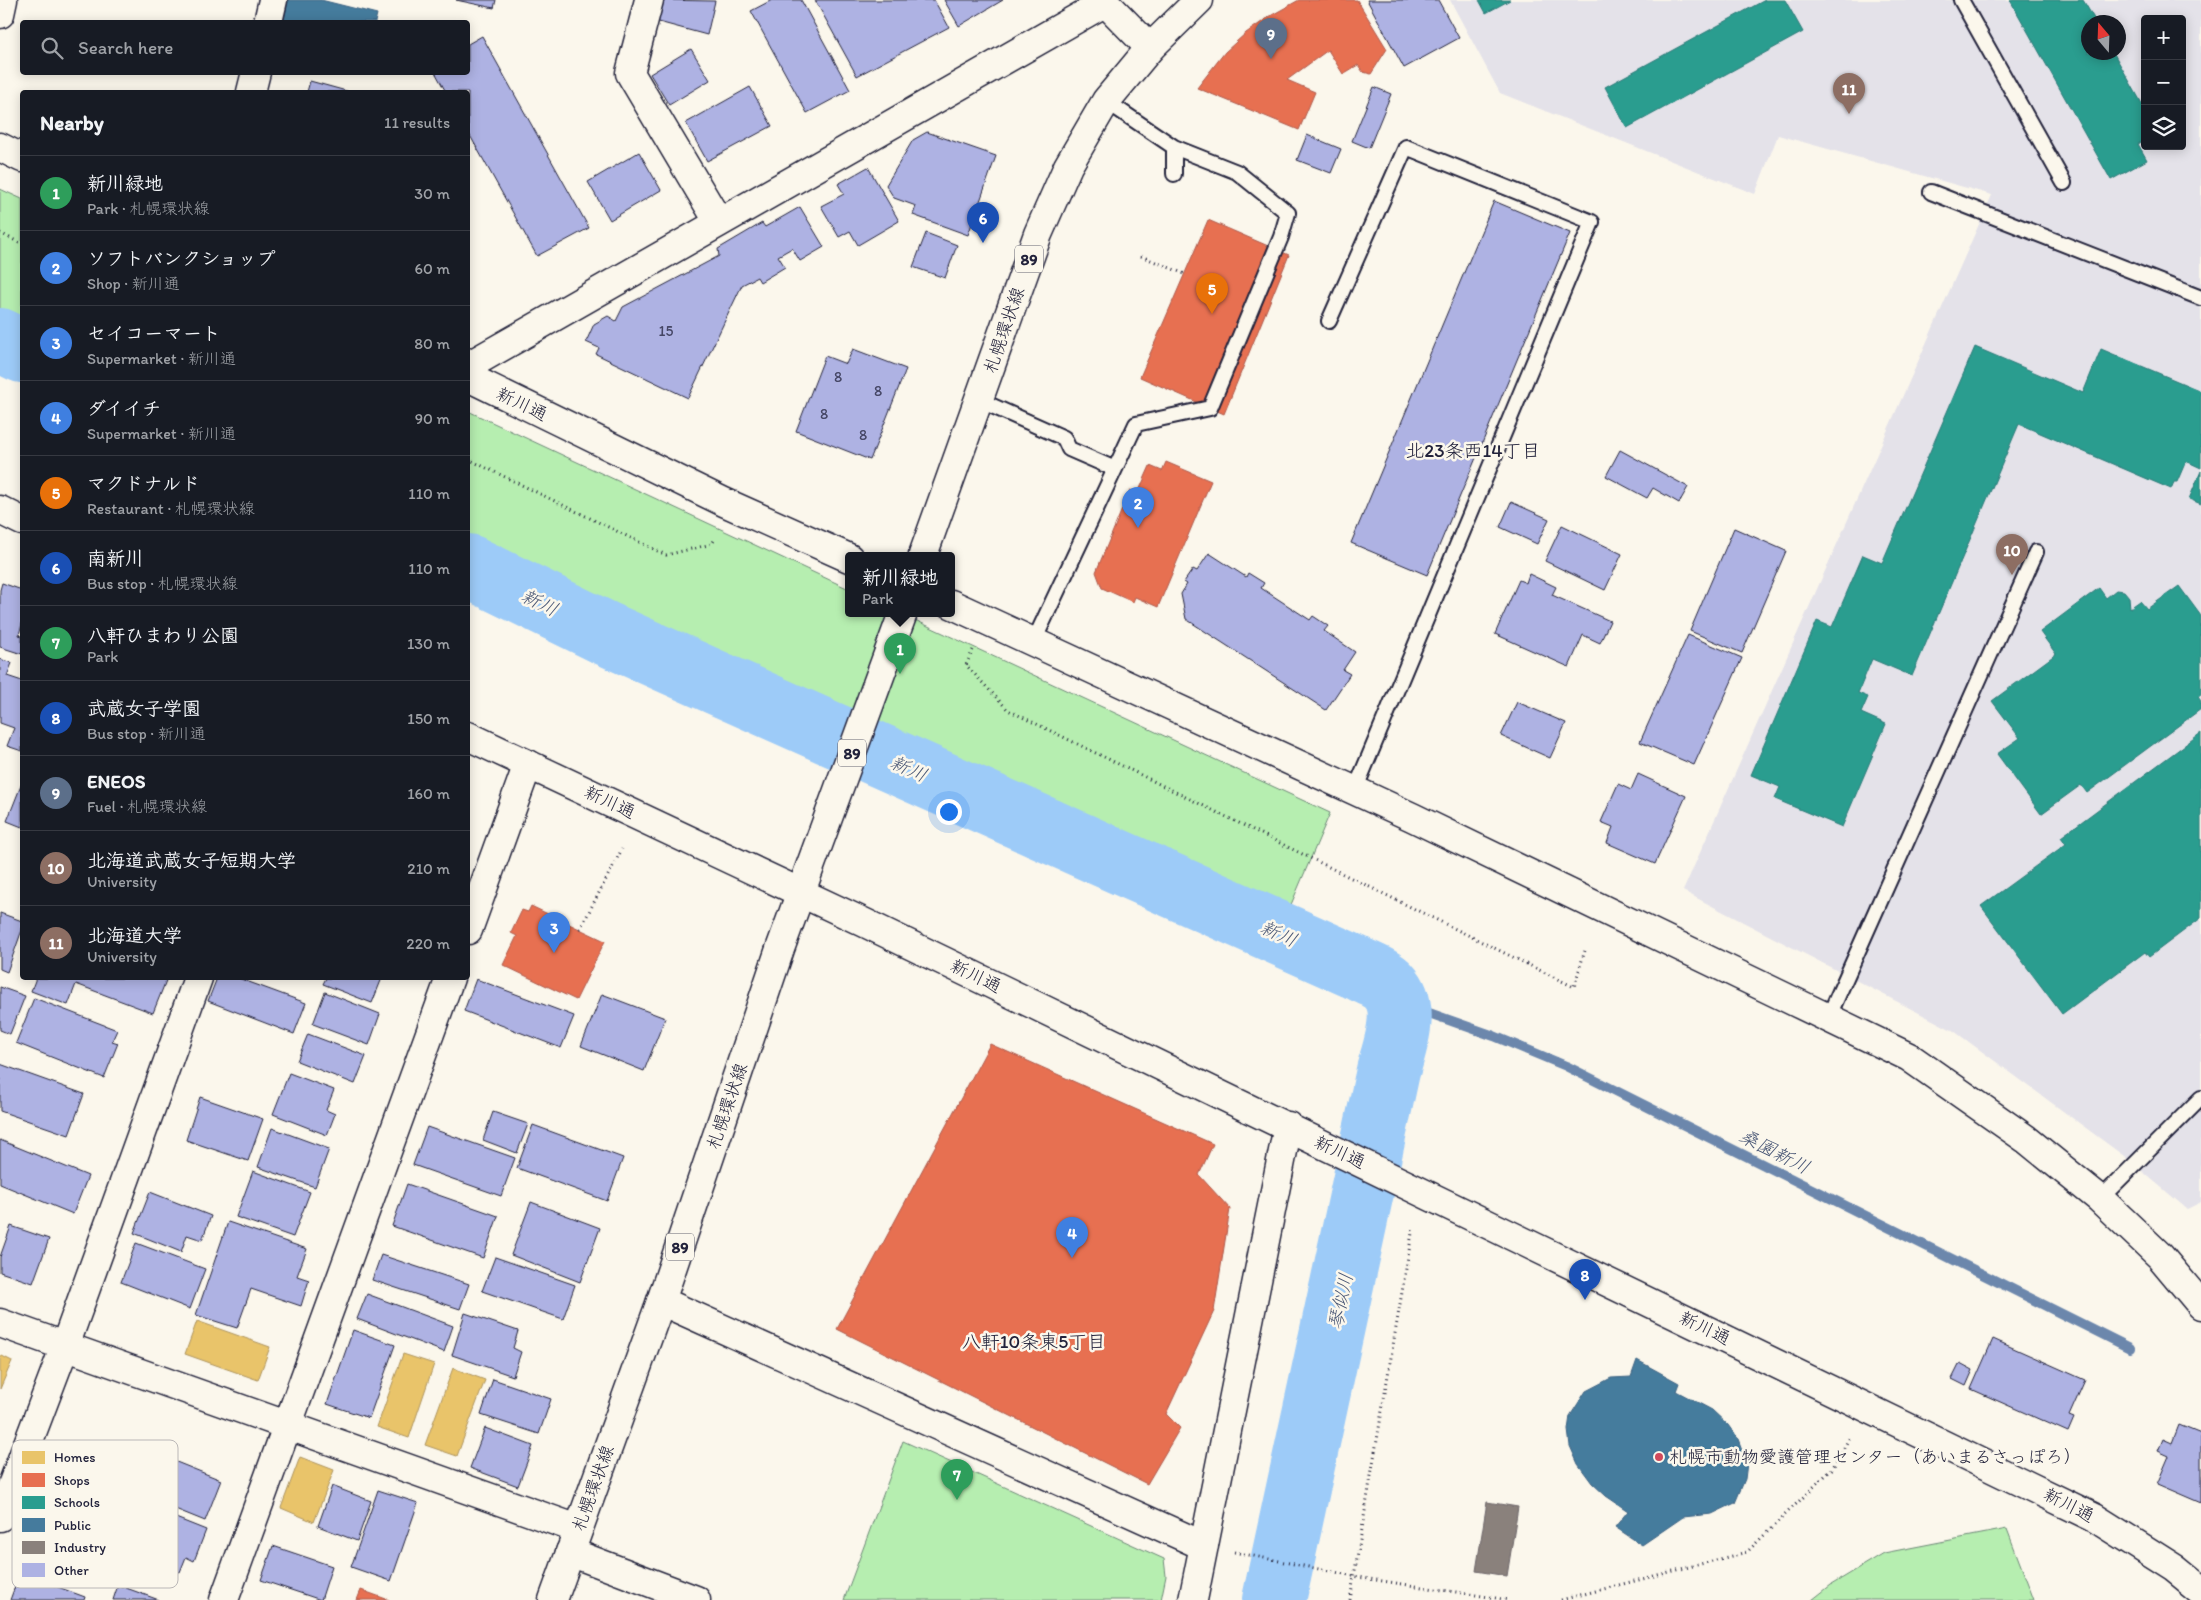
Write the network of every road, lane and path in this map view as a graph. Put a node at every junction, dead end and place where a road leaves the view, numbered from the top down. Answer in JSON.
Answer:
{"nodes":[{"id":1,"x":3,"y":0,"type":"edge"},
{"id":2,"x":273,"y":0,"type":"edge"},
{"id":3,"x":649,"y":0,"type":"edge"},
{"id":4,"x":1199,"y":0,"type":"edge"},
{"id":5,"x":1961,"y":0,"type":"edge"},
{"id":6,"x":1103,"y":1,"type":"edge"},
{"id":7,"x":0,"y":14,"type":"edge"},
{"id":8,"x":268,"y":20,"type":"edge"},
{"id":9,"x":1150,"y":48,"type":"junction"},
{"id":10,"x":255,"y":75,"type":"edge"},
{"id":11,"x":252,"y":90,"type":"edge"},
{"id":12,"x":1106,"y":101,"type":"junction"},
{"id":13,"x":0,"y":147,"type":"edge"},
{"id":14,"x":1174,"y":148,"type":"junction"},
{"id":15,"x":20,"y":157,"type":"edge"},
{"id":16,"x":1174,"y":174,"type":"dead end"},
{"id":17,"x":2064,"y":183,"type":"dead end"},
{"id":18,"x":1931,"y":192,"type":"dead end"},
{"id":19,"x":718,"y":221,"type":"junction"},
{"id":20,"x":0,"y":233,"type":"edge"},
{"id":21,"x":20,"y":243,"type":"edge"},
{"id":22,"x":1141,"y":256,"type":"dead end"},
{"id":23,"x":1185,"y":274,"type":"dead end"},
{"id":24,"x":2201,"y":298,"type":"edge"},
{"id":25,"x":1329,"y":321,"type":"dead end"},
{"id":26,"x":470,"y":365,"type":"edge"},
{"id":27,"x":470,"y":378,"type":"edge"},
{"id":28,"x":979,"y":400,"type":"junction"},
{"id":29,"x":470,"y":460,"type":"edge"},
{"id":30,"x":1115,"y":469,"type":"junction"},
{"id":31,"x":0,"y":510,"type":"edge"},
{"id":32,"x":20,"y":520,"type":"edge"},
{"id":33,"x":715,"y":539,"type":"dead end"},
{"id":34,"x":924,"y":552,"type":"edge"},
{"id":35,"x":2036,"y":552,"type":"dead end"},
{"id":36,"x":845,"y":556,"type":"edge"},
{"id":37,"x":955,"y":606,"type":"edge"},
{"id":38,"x":902,"y":617,"type":"edge"},
{"id":39,"x":987,"y":621,"type":"junction"},
{"id":40,"x":1033,"y":643,"type":"junction"},
{"id":41,"x":470,"y":737,"type":"edge"},
{"id":42,"x":528,"y":764,"type":"junction"},
{"id":43,"x":1355,"y":790,"type":"junction"},
{"id":44,"x":622,"y":849,"type":"dead end"},
{"id":45,"x":801,"y":892,"type":"junction"},
{"id":46,"x":470,"y":924,"type":"edge"},
{"id":47,"x":580,"y":929,"type":"dead end"},
{"id":48,"x":1586,"y":947,"type":"dead end"},
{"id":49,"x":197,"y":980,"type":"edge"},
{"id":50,"x":449,"y":980,"type":"edge"},
{"id":51,"x":1828,"y":1018,"type":"junction"},
{"id":52,"x":2201,"y":1098,"type":"edge"},
{"id":53,"x":1296,"y":1131,"type":"junction"},
{"id":54,"x":2100,"y":1199,"type":"junction"},
{"id":55,"x":1413,"y":1227,"type":"dead end"},
{"id":56,"x":661,"y":1301,"type":"junction"},
{"id":57,"x":2201,"y":1306,"type":"edge"},
{"id":58,"x":0,"y":1323,"type":"edge"},
{"id":59,"x":64,"y":1346,"type":"junction"},
{"id":60,"x":287,"y":1425,"type":"junction"},
{"id":61,"x":1850,"y":1437,"type":"dead end"},
{"id":62,"x":29,"y":1440,"type":"edge"},
{"id":63,"x":12,"y":1484,"type":"edge"},
{"id":64,"x":0,"y":1516,"type":"edge"},
{"id":65,"x":574,"y":1540,"type":"junction"},
{"id":66,"x":1204,"y":1546,"type":"junction"},
{"id":67,"x":1230,"y":1551,"type":"dead end"},
{"id":68,"x":1354,"y":1575,"type":"junction"},
{"id":69,"x":2201,"y":1590,"type":"edge"},
{"id":70,"x":224,"y":1600,"type":"edge"},
{"id":71,"x":553,"y":1600,"type":"edge"},
{"id":72,"x":696,"y":1600,"type":"edge"},
{"id":73,"x":1193,"y":1600,"type":"edge"},
{"id":74,"x":1350,"y":1600,"type":"edge"},
{"id":75,"x":1509,"y":1600,"type":"edge"},
{"id":76,"x":1561,"y":1600,"type":"edge"}],
"edges":[{"from":1,"to":7,"type":"street"},
{"from":2,"to":8,"type":"street"},
{"from":3,"to":19,"type":"street"},
{"from":4,"to":9,"type":"street","name":"札幌環状線","number":"89"},
{"from":5,"to":17,"type":"lane"},
{"from":6,"to":9,"type":"street"},
{"from":6,"to":19,"type":"street"},
{"from":9,"to":12,"type":"street","name":"札幌環状線","number":"89"},
{"from":10,"to":11,"type":"street"},
{"from":12,"to":14,"type":"lane"},
{"from":12,"to":28,"type":"street","name":"札幌環状線","number":"89"},
{"from":13,"to":15,"type":"street"},
{"from":14,"to":16,"type":"lane"},
{"from":14,"to":30,"type":"lane"},
{"from":18,"to":24,"type":"lane"},
{"from":19,"to":26,"type":"street"},
{"from":20,"to":21,"type":"path"},
{"from":22,"to":23,"type":"path"},
{"from":25,"to":43,"type":"lane"},
{"from":27,"to":36,"type":"street","name":"新川通"},
{"from":28,"to":30,"type":"lane"},
{"from":28,"to":34,"type":"street","name":"札幌環状線","number":"89"},
{"from":29,"to":33,"type":"path"},
{"from":30,"to":40,"type":"lane"},
{"from":31,"to":32,"type":"street"},
{"from":35,"to":51,"type":"lane"},
{"from":37,"to":39,"type":"street"},
{"from":38,"to":45,"type":"street","name":"札幌環状線","number":"89"},
{"from":39,"to":40,"type":"street"},
{"from":39,"to":48,"type":"path"},
{"from":40,"to":43,"type":"street"},
{"from":41,"to":42,"type":"street","name":"新川通"},
{"from":42,"to":45,"type":"street","name":"新川通"},
{"from":42,"to":46,"type":"street"},
{"from":43,"to":51,"type":"street"},
{"from":44,"to":47,"type":"path"},
{"from":45,"to":53,"type":"street","name":"新川通"},
{"from":45,"to":56,"type":"street","name":"札幌環状線","number":"89"},
{"from":49,"to":59,"type":"street"},
{"from":50,"to":60,"type":"street"},
{"from":51,"to":54,"type":"street"},
{"from":52,"to":54,"type":"lane"},
{"from":53,"to":66,"type":"street"},
{"from":53,"to":69,"type":"street","name":"新川通"},
{"from":54,"to":57,"type":"street"},
{"from":55,"to":68,"type":"path"},
{"from":56,"to":65,"type":"street","name":"札幌環状線","number":"89"},
{"from":56,"to":66,"type":"street"},
{"from":58,"to":59,"type":"street"},
{"from":59,"to":60,"type":"street"},
{"from":59,"to":62,"type":"street"},
{"from":60,"to":65,"type":"street"},
{"from":60,"to":70,"type":"street"},
{"from":61,"to":76,"type":"path"},
{"from":63,"to":64,"type":"street"},
{"from":65,"to":71,"type":"street","name":"札幌環状線","number":"89"},
{"from":65,"to":72,"type":"street"},
{"from":66,"to":73,"type":"street"},
{"from":67,"to":68,"type":"path"},
{"from":68,"to":74,"type":"path"},
{"from":68,"to":75,"type":"path"}]}
